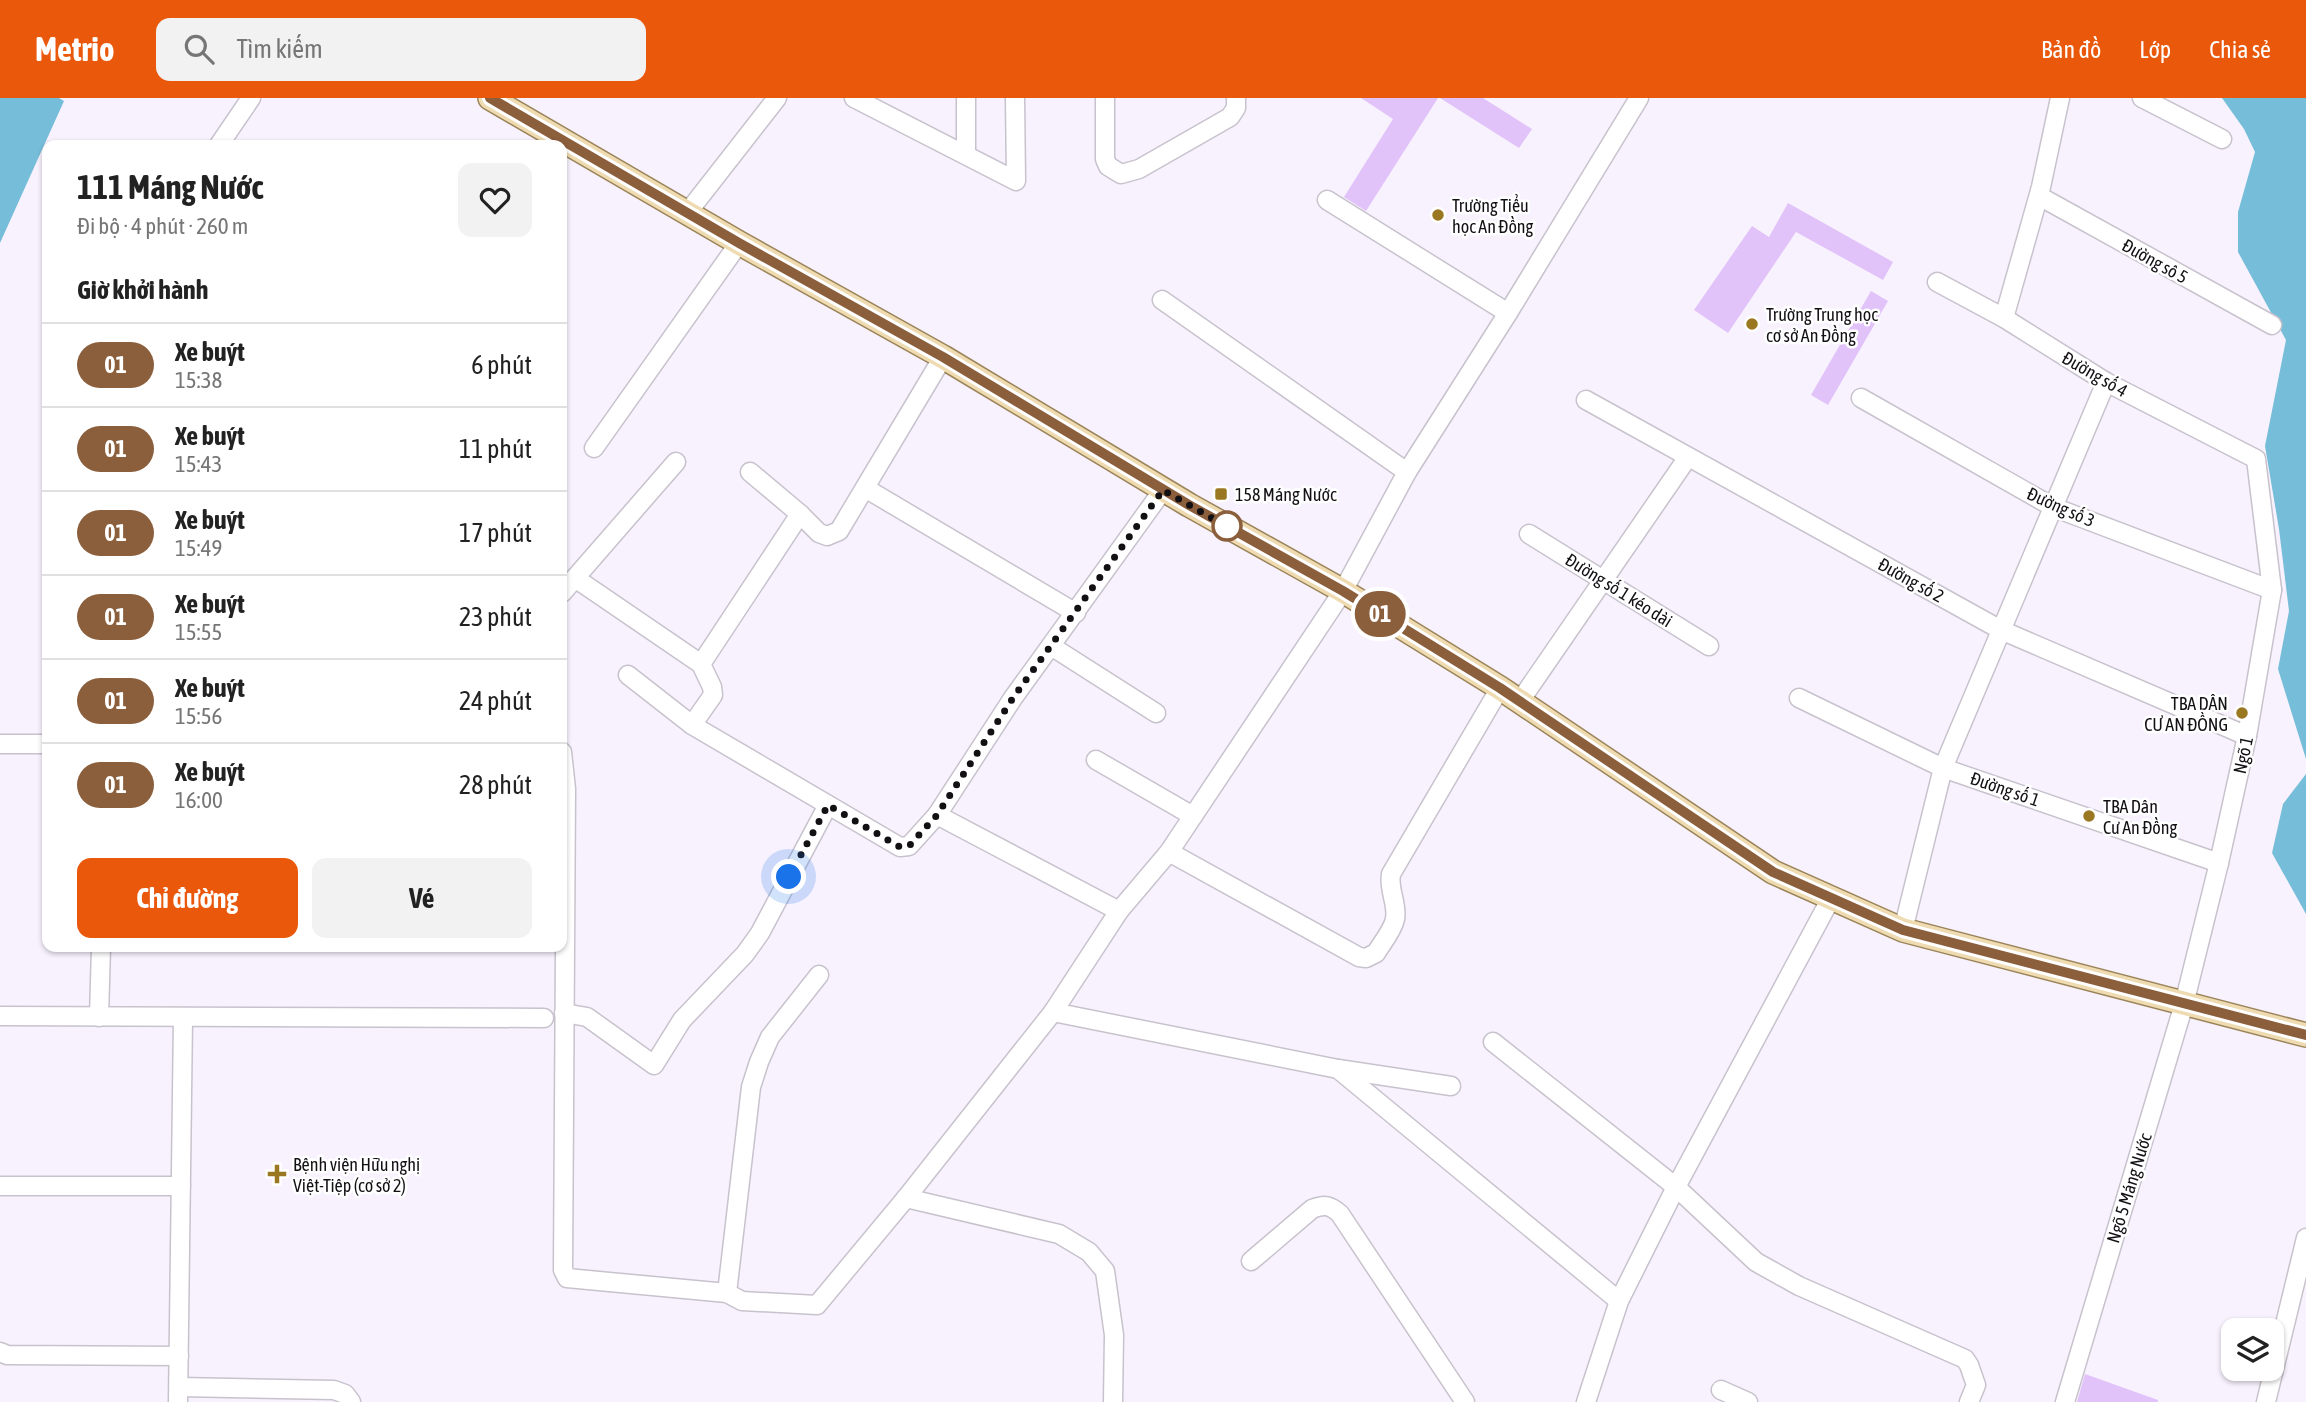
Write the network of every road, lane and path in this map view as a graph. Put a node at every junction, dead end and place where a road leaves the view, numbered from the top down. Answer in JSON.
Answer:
{"nodes":[{"id":1,"x":251,"y":98,"type":"edge"},
{"id":2,"x":490,"y":98,"type":"edge"},
{"id":3,"x":777,"y":98,"type":"edge"},
{"id":4,"x":855,"y":98,"type":"edge"},
{"id":5,"x":966,"y":98,"type":"edge"},
{"id":6,"x":1015,"y":98,"type":"edge"},
{"id":7,"x":1105,"y":98,"type":"edge"},
{"id":8,"x":1237,"y":98,"type":"edge"},
{"id":9,"x":2060,"y":98,"type":"edge"},
{"id":10,"x":2142,"y":98,"type":"edge"},
{"id":11,"x":1634,"y":100,"type":"edge"},
{"id":12,"x":2222,"y":139,"type":"dead end"},
{"id":13,"x":222,"y":140,"type":"edge"},
{"id":14,"x":563,"y":140,"type":"edge"},
{"id":15,"x":567,"y":142,"type":"edge"},
{"id":16,"x":966,"y":154,"type":"junction"},
{"id":17,"x":2039,"y":196,"type":"junction"},
{"id":18,"x":1327,"y":200,"type":"dead end"},
{"id":19,"x":688,"y":212,"type":"junction"},
{"id":20,"x":739,"y":243,"type":"junction"},
{"id":21,"x":1937,"y":282,"type":"dead end"},
{"id":22,"x":1162,"y":300,"type":"dead end"},
{"id":23,"x":1508,"y":313,"type":"junction"},
{"id":24,"x":2004,"y":318,"type":"junction"},
{"id":25,"x":2272,"y":325,"type":"dead end"},
{"id":26,"x":943,"y":357,"type":"junction"},
{"id":27,"x":2106,"y":382,"type":"junction"},
{"id":28,"x":1861,"y":398,"type":"dead end"},
{"id":29,"x":1586,"y":400,"type":"dead end"},
{"id":30,"x":594,"y":448,"type":"dead end"},
{"id":31,"x":1688,"y":457,"type":"junction"},
{"id":32,"x":2256,"y":459,"type":"joint"},
{"id":33,"x":676,"y":462,"type":"dead end"},
{"id":34,"x":750,"y":472,"type":"dead end"},
{"id":35,"x":1407,"y":472,"type":"junction"},
{"id":36,"x":865,"y":488,"type":"junction"},
{"id":37,"x":1163,"y":490,"type":"junction"},
{"id":38,"x":2053,"y":507,"type":"junction"},
{"id":39,"x":800,"y":514,"type":"junction"},
{"id":40,"x":1530,"y":534,"type":"dead end"},
{"id":41,"x":575,"y":578,"type":"junction"},
{"id":42,"x":1603,"y":580,"type":"junction"},
{"id":43,"x":567,"y":587,"type":"edge"},
{"id":44,"x":2272,"y":590,"type":"junction"},
{"id":45,"x":1343,"y":591,"type":"junction"},
{"id":46,"x":1076,"y":613,"type":"junction"},
{"id":47,"x":2001,"y":630,"type":"junction"},
{"id":48,"x":1051,"y":646,"type":"junction"},
{"id":49,"x":1709,"y":646,"type":"dead end"},
{"id":50,"x":701,"y":664,"type":"junction"},
{"id":51,"x":628,"y":675,"type":"dead end"},
{"id":52,"x":1500,"y":688,"type":"junction"},
{"id":53,"x":1799,"y":698,"type":"dead end"},
{"id":54,"x":1520,"y":702,"type":"junction"},
{"id":55,"x":1156,"y":713,"type":"dead end"},
{"id":56,"x":692,"y":724,"type":"junction"},
{"id":57,"x":2247,"y":736,"type":"junction"},
{"id":58,"x":0,"y":744,"type":"edge"},
{"id":59,"x":42,"y":744,"type":"edge"},
{"id":60,"x":1097,"y":760,"type":"dead end"},
{"id":61,"x":1943,"y":768,"type":"junction"},
{"id":62,"x":828,"y":805,"type":"junction"},
{"id":63,"x":937,"y":815,"type":"junction"},
{"id":64,"x":1193,"y":816,"type":"junction"},
{"id":65,"x":1169,"y":852,"type":"junction"},
{"id":66,"x":2219,"y":863,"type":"junction"},
{"id":67,"x":1830,"y":900,"type":"junction"},
{"id":68,"x":1119,"y":911,"type":"junction"},
{"id":69,"x":1903,"y":930,"type":"junction"},
{"id":70,"x":101,"y":952,"type":"edge"},
{"id":71,"x":565,"y":952,"type":"edge"},
{"id":72,"x":819,"y":975,"type":"dead end"},
{"id":73,"x":2184,"y":1004,"type":"junction"},
{"id":74,"x":1053,"y":1012,"type":"junction"},
{"id":75,"x":564,"y":1013,"type":"junction"},
{"id":76,"x":0,"y":1016,"type":"edge"},
{"id":77,"x":99,"y":1017,"type":"junction"},
{"id":78,"x":183,"y":1018,"type":"junction"},
{"id":79,"x":544,"y":1018,"type":"dead end"},
{"id":80,"x":2306,"y":1035,"type":"edge"},
{"id":81,"x":1493,"y":1042,"type":"dead end"},
{"id":82,"x":1338,"y":1069,"type":"junction"},
{"id":83,"x":1451,"y":1086,"type":"dead end"},
{"id":84,"x":0,"y":1186,"type":"edge"},
{"id":85,"x":181,"y":1186,"type":"junction"},
{"id":86,"x":1676,"y":1187,"type":"junction"},
{"id":87,"x":906,"y":1198,"type":"junction"},
{"id":88,"x":2306,"y":1238,"type":"edge"},
{"id":89,"x":1251,"y":1261,"type":"dead end"},
{"id":90,"x":727,"y":1293,"type":"junction"},
{"id":91,"x":1619,"y":1301,"type":"junction"},
{"id":92,"x":0,"y":1352,"type":"edge"},
{"id":93,"x":179,"y":1356,"type":"junction"},
{"id":94,"x":1721,"y":1390,"type":"dead end"},
{"id":95,"x":178,"y":1395,"type":"edge"},
{"id":96,"x":213,"y":1395,"type":"edge"},
{"id":97,"x":351,"y":1402,"type":"edge"},
{"id":98,"x":1113,"y":1402,"type":"edge"},
{"id":99,"x":1465,"y":1402,"type":"edge"},
{"id":100,"x":1586,"y":1402,"type":"edge"},
{"id":101,"x":1748,"y":1402,"type":"edge"},
{"id":102,"x":1969,"y":1402,"type":"edge"},
{"id":103,"x":2065,"y":1402,"type":"edge"},
{"id":104,"x":2266,"y":1402,"type":"edge"}],
"edges":[{"from":1,"to":13,"type":"street"},
{"from":2,"to":14,"type":"main road"},
{"from":3,"to":19,"type":"street"},
{"from":4,"to":16,"type":"street"},
{"from":5,"to":16,"type":"street"},
{"from":6,"to":16,"type":"street"},
{"from":7,"to":8,"type":"street"},
{"from":9,"to":17,"type":"street"},
{"from":10,"to":12,"type":"street"},
{"from":11,"to":23,"type":"street"},
{"from":15,"to":19,"type":"main road"},
{"from":17,"to":24,"type":"street"},
{"from":17,"to":25,"type":"street","name":"Đường sô 5"},
{"from":18,"to":23,"type":"street"},
{"from":19,"to":20,"type":"main road"},
{"from":20,"to":26,"type":"main road"},
{"from":20,"to":30,"type":"street"},
{"from":21,"to":24,"type":"street","name":"Đường số 4"},
{"from":22,"to":35,"type":"street"},
{"from":23,"to":35,"type":"street"},
{"from":24,"to":27,"type":"street","name":"Đường số 4"},
{"from":26,"to":36,"type":"street"},
{"from":26,"to":37,"type":"main road"},
{"from":27,"to":32,"type":"street","name":"Đường số 4"},
{"from":27,"to":38,"type":"street"},
{"from":28,"to":38,"type":"street","name":"Đường số 3"},
{"from":29,"to":31,"type":"street","name":"Đường số 2"},
{"from":31,"to":42,"type":"street"},
{"from":31,"to":47,"type":"street","name":"Đường số 2"},
{"from":32,"to":44,"type":"street","name":"Ngõ 1"},
{"from":33,"to":41,"type":"street"},
{"from":34,"to":39,"type":"street"},
{"from":35,"to":45,"type":"street"},
{"from":36,"to":39,"type":"street"},
{"from":36,"to":46,"type":"street"},
{"from":37,"to":45,"type":"main road"},
{"from":37,"to":46,"type":"street"},
{"from":38,"to":44,"type":"street","name":"Đường số 3"},
{"from":38,"to":47,"type":"street"},
{"from":39,"to":50,"type":"street"},
{"from":40,"to":42,"type":"street","name":"Đường số 1 kéo dài"},
{"from":41,"to":43,"type":"street"},
{"from":41,"to":50,"type":"street"},
{"from":42,"to":49,"type":"street","name":"Đường số 1 kéo dài"},
{"from":42,"to":54,"type":"street"},
{"from":44,"to":57,"type":"street","name":"Ngõ 1"},
{"from":45,"to":52,"type":"main road"},
{"from":45,"to":64,"type":"street"},
{"from":46,"to":48,"type":"street"},
{"from":47,"to":57,"type":"street","name":"Đường số 2"},
{"from":47,"to":61,"type":"street"},
{"from":48,"to":55,"type":"street"},
{"from":48,"to":63,"type":"street"},
{"from":50,"to":56,"type":"street"},
{"from":51,"to":56,"type":"street"},
{"from":52,"to":54,"type":"main road"},
{"from":52,"to":65,"type":"street"},
{"from":53,"to":61,"type":"street","name":"Đường số 1"},
{"from":54,"to":67,"type":"main road"},
{"from":56,"to":62,"type":"street"},
{"from":57,"to":66,"type":"street","name":"Ngõ 1"},
{"from":58,"to":59,"type":"street"},
{"from":60,"to":64,"type":"street"},
{"from":61,"to":66,"type":"street","name":"Đường số 1"},
{"from":61,"to":69,"type":"street"},
{"from":62,"to":63,"type":"street"},
{"from":62,"to":75,"type":"street"},
{"from":63,"to":68,"type":"street"},
{"from":64,"to":65,"type":"street"},
{"from":65,"to":68,"type":"street"},
{"from":66,"to":73,"type":"street","name":"Ngõ 1"},
{"from":67,"to":69,"type":"main road"},
{"from":67,"to":86,"type":"street"},
{"from":68,"to":74,"type":"street"},
{"from":69,"to":73,"type":"main road"},
{"from":70,"to":77,"type":"street"},
{"from":71,"to":75,"type":"street"},
{"from":72,"to":90,"type":"street"},
{"from":73,"to":80,"type":"main road"},
{"from":73,"to":103,"type":"street","name":"Ngõ 5 Máng Nước"},
{"from":74,"to":82,"type":"street"},
{"from":74,"to":87,"type":"street"},
{"from":75,"to":90,"type":"street"},
{"from":76,"to":77,"type":"street"},
{"from":77,"to":78,"type":"street"},
{"from":78,"to":79,"type":"street"},
{"from":78,"to":85,"type":"street"},
{"from":81,"to":86,"type":"street"},
{"from":82,"to":83,"type":"street"},
{"from":82,"to":91,"type":"street"},
{"from":84,"to":85,"type":"street"},
{"from":85,"to":93,"type":"street"},
{"from":86,"to":91,"type":"street"},
{"from":86,"to":102,"type":"street"},
{"from":87,"to":90,"type":"street"},
{"from":87,"to":98,"type":"street"},
{"from":88,"to":104,"type":"street"},
{"from":89,"to":99,"type":"street"},
{"from":91,"to":100,"type":"street"},
{"from":92,"to":93,"type":"street"},
{"from":93,"to":95,"type":"street"},
{"from":94,"to":101,"type":"street"},
{"from":95,"to":96,"type":"street"},
{"from":96,"to":97,"type":"street"}]}
